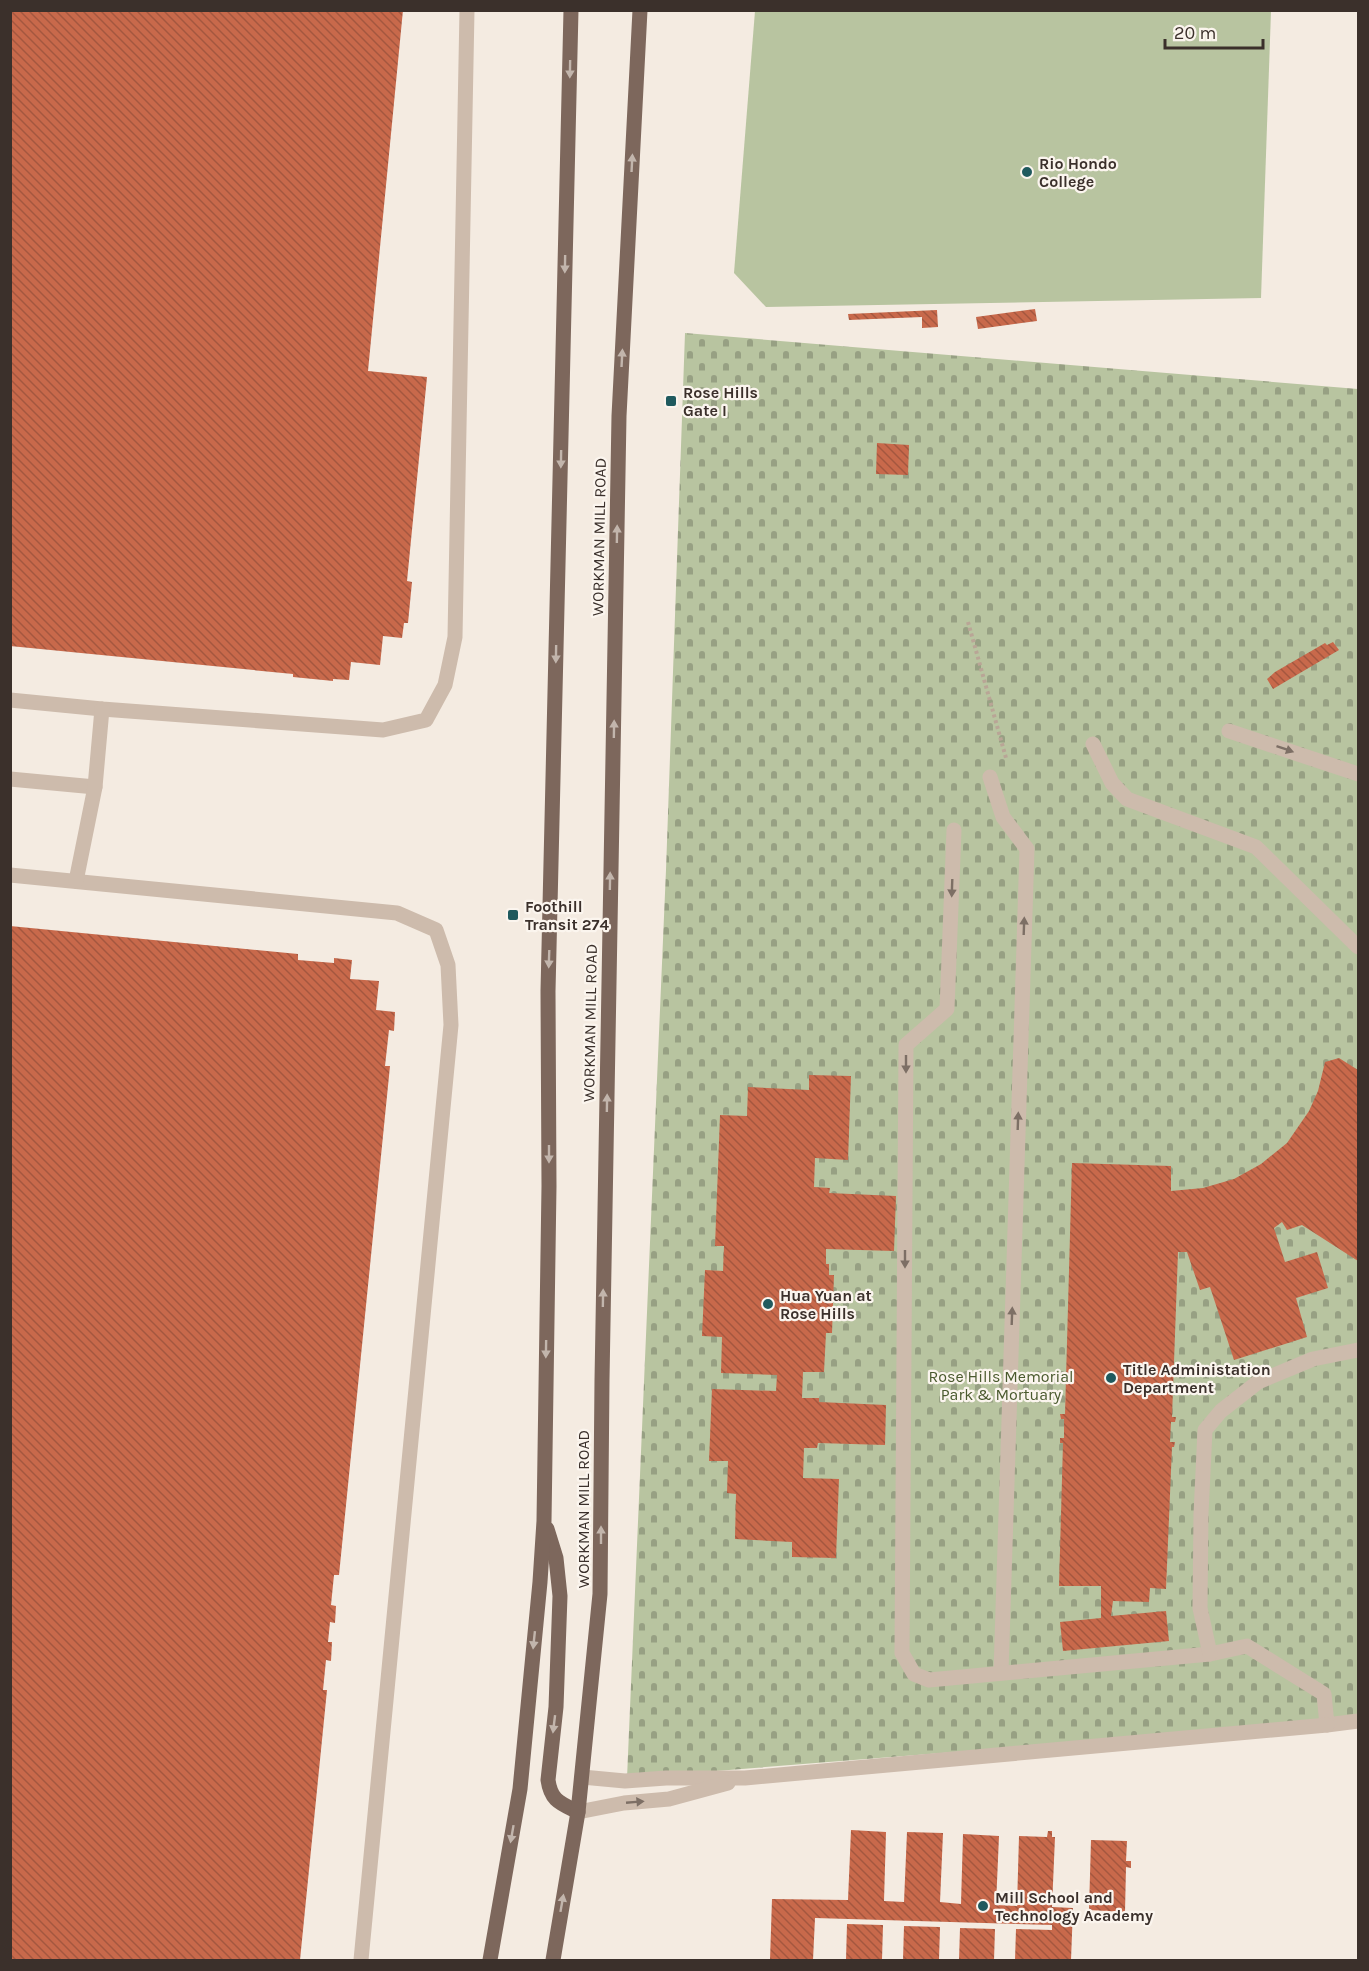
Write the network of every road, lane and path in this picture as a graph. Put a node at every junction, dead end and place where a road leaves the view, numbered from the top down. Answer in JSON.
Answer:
{"nodes":[{"id":1,"x":467,"y":10,"type":"edge"},
{"id":2,"x":571,"y":10,"type":"edge"},
{"id":3,"x":640,"y":10,"type":"edge"},
{"id":4,"x":968,"y":622,"type":"dead end"},
{"id":5,"x":10,"y":700,"type":"edge"},
{"id":6,"x":102,"y":709,"type":"junction"},
{"id":7,"x":1229,"y":731,"type":"dead end"},
{"id":8,"x":1093,"y":744,"type":"dead end"},
{"id":9,"x":1007,"y":762,"type":"dead end"},
{"id":10,"x":1359,"y":774,"type":"edge"},
{"id":11,"x":990,"y":777,"type":"dead end"},
{"id":12,"x":10,"y":779,"type":"edge"},
{"id":13,"x":95,"y":787,"type":"junction"},
{"id":14,"x":954,"y":830,"type":"dead end"},
{"id":15,"x":10,"y":875,"type":"edge"},
{"id":16,"x":76,"y":881,"type":"junction"},
{"id":17,"x":1359,"y":947,"type":"edge"},
{"id":18,"x":1359,"y":1350,"type":"edge"},
{"id":19,"x":544,"y":1521,"type":"junction"},
{"id":20,"x":1210,"y":1654,"type":"junction"},
{"id":21,"x":1001,"y":1673,"type":"junction"},
{"id":22,"x":1359,"y":1721,"type":"edge"},
{"id":23,"x":1327,"y":1725,"type":"junction"},
{"id":24,"x":582,"y":1777,"type":"junction"},
{"id":25,"x":745,"y":1778,"type":"junction"},
{"id":26,"x":578,"y":1812,"type":"junction"},
{"id":27,"x":361,"y":1960,"type":"edge"},
{"id":28,"x":490,"y":1960,"type":"edge"},
{"id":29,"x":553,"y":1960,"type":"edge"}],
"edges":[{"from":1,"to":6,"type":"lane"},
{"from":2,"to":19,"type":"main road","one_way":true},
{"from":24,"to":3,"type":"main road","name":"WORKMAN MILL ROAD","one_way":true},
{"from":4,"to":9,"type":"path"},
{"from":5,"to":6,"type":"lane"},
{"from":6,"to":13,"type":"lane"},
{"from":7,"to":10,"type":"lane","one_way":true},
{"from":8,"to":17,"type":"lane"},
{"from":21,"to":11,"type":"lane","one_way":true},
{"from":12,"to":13,"type":"lane"},
{"from":13,"to":16,"type":"lane"},
{"from":14,"to":21,"type":"lane","one_way":true},
{"from":15,"to":16,"type":"lane"},
{"from":16,"to":27,"type":"lane"},
{"from":18,"to":20,"type":"lane"},
{"from":19,"to":26,"type":"main road","one_way":true},
{"from":19,"to":28,"type":"main road","one_way":true},
{"from":20,"to":21,"type":"lane"},
{"from":20,"to":23,"type":"lane"},
{"from":22,"to":23,"type":"lane"},
{"from":23,"to":25,"type":"lane"},
{"from":24,"to":25,"type":"lane"},
{"from":24,"to":26,"type":"main road","name":"WORKMAN MILL ROAD"},
{"from":26,"to":25,"type":"lane","one_way":true},
{"from":29,"to":26,"type":"main road","name":"WORKMAN MILL ROAD","one_way":true}]}
